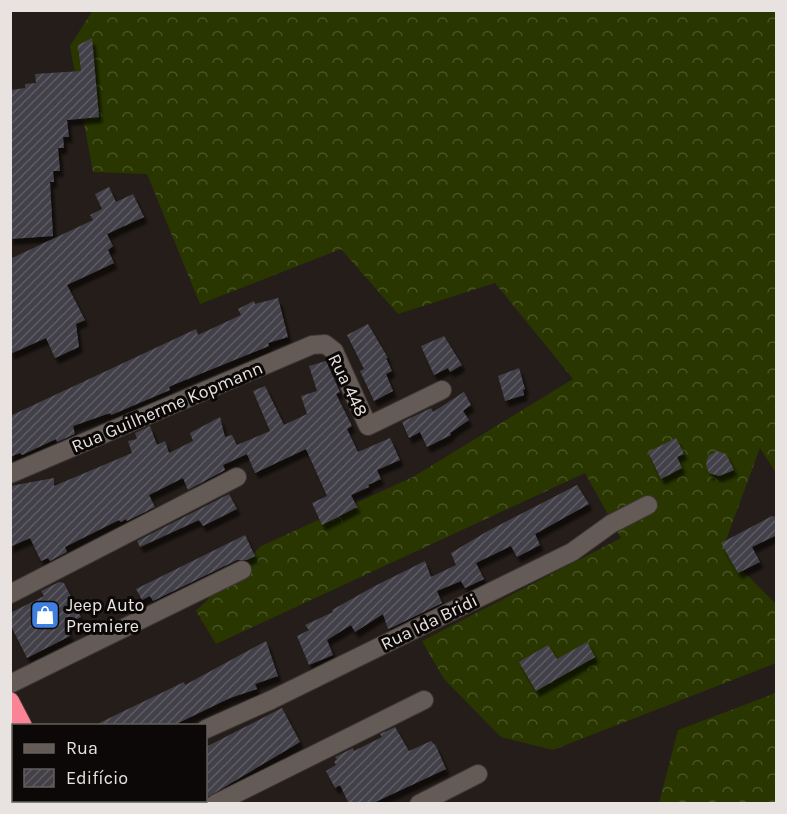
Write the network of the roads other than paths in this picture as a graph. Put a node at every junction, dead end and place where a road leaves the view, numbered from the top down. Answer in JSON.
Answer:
{"nodes":[{"id":1,"x":325,"y":344,"type":"joint"},
{"id":2,"x":442,"y":390,"type":"dead end"},
{"id":3,"x":10,"y":474,"type":"edge"},
{"id":4,"x":237,"y":477,"type":"dead end"},
{"id":5,"x":648,"y":505,"type":"dead end"},
{"id":6,"x":243,"y":570,"type":"dead end"},
{"id":7,"x":10,"y":594,"type":"edge"},
{"id":8,"x":10,"y":684,"type":"edge"},
{"id":9,"x":424,"y":700,"type":"dead end"},
{"id":10,"x":10,"y":701,"type":"edge"},
{"id":11,"x":23,"y":724,"type":"edge"},
{"id":12,"x":207,"y":729,"type":"edge"},
{"id":13,"x":478,"y":774,"type":"dead end"},
{"id":14,"x":215,"y":804,"type":"edge"},
{"id":15,"x":419,"y":804,"type":"edge"}],
"edges":[{"from":1,"to":2,"type":"street","name":"Rua 448"},
{"from":1,"to":3,"type":"street","name":"Rua Guilherme Kopmann"},
{"from":4,"to":7,"type":"street"},
{"from":5,"to":12,"type":"street","name":"Rua Ida Bridi"},
{"from":6,"to":8,"type":"street"},
{"from":9,"to":14,"type":"street"},
{"from":10,"to":11,"type":"highway"},
{"from":13,"to":15,"type":"street"}]}
